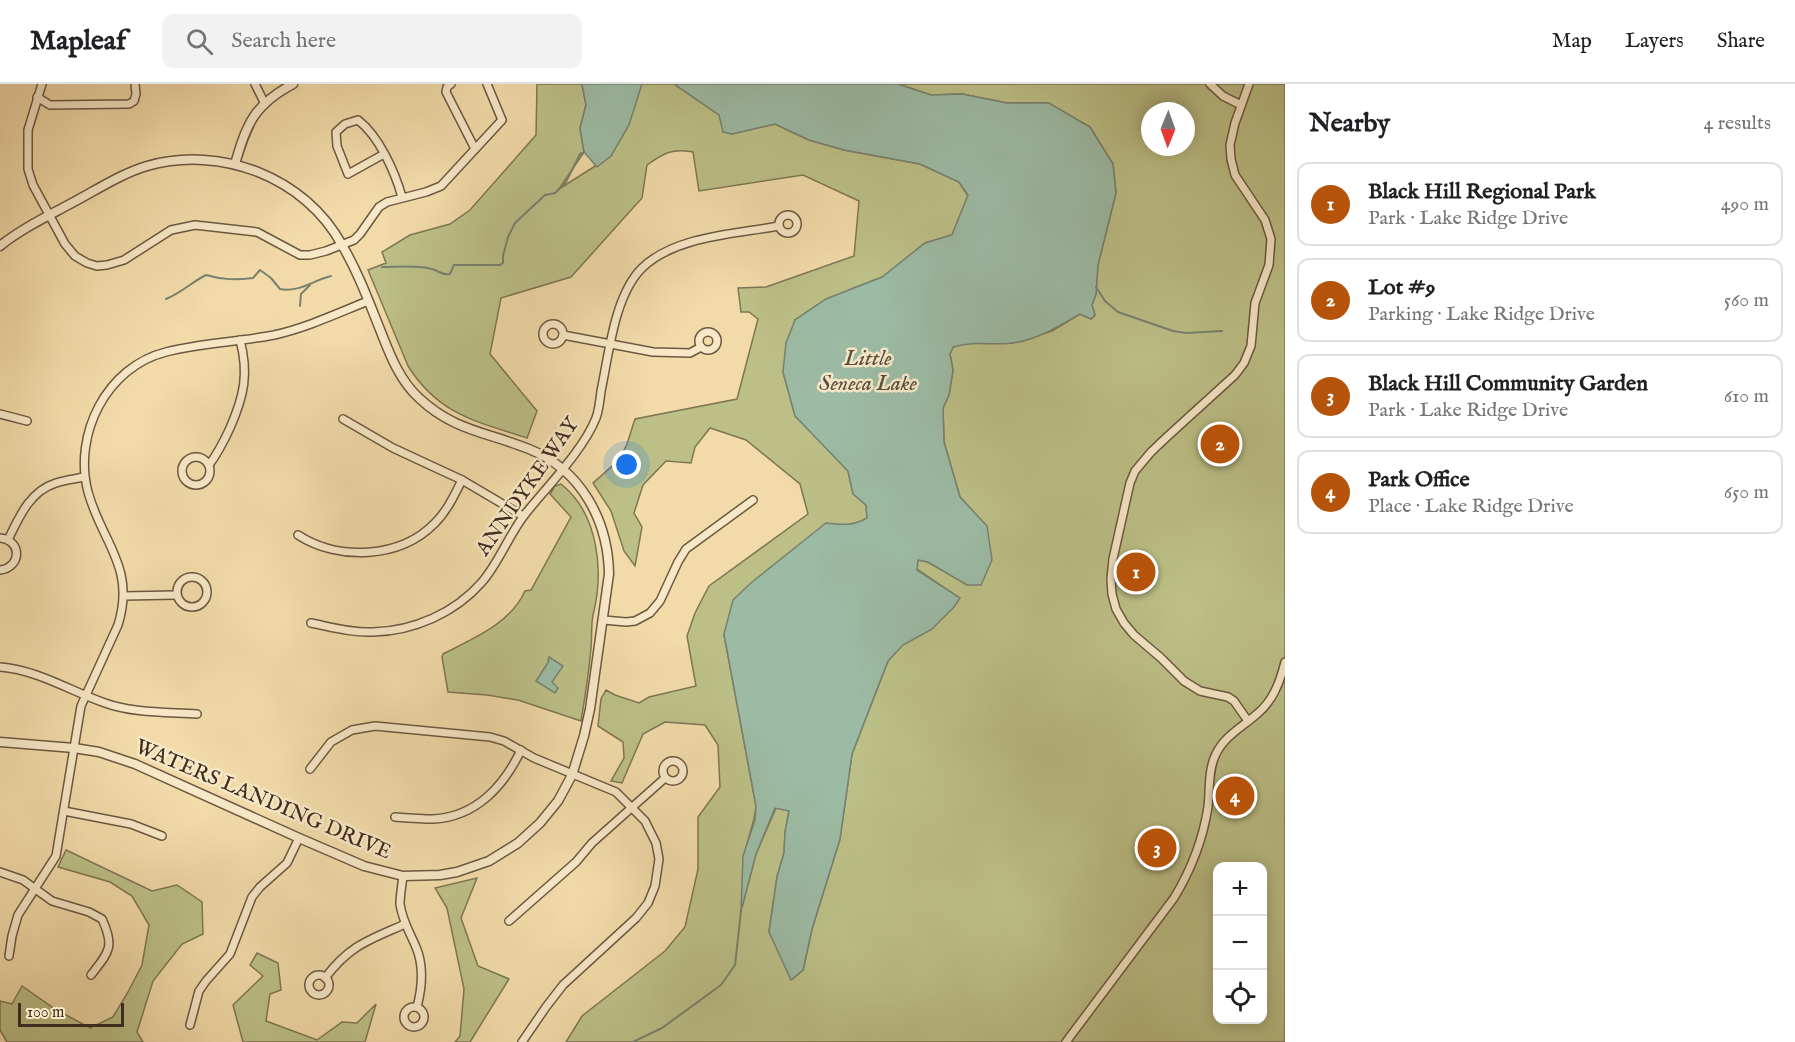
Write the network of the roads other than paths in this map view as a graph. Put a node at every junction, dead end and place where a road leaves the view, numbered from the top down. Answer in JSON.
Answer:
{"nodes":[{"id":1,"x":42,"y":84,"type":"edge"},
{"id":2,"x":135,"y":84,"type":"edge"},
{"id":3,"x":255,"y":84,"type":"edge"},
{"id":4,"x":293,"y":84,"type":"edge"},
{"id":5,"x":451,"y":84,"type":"edge"},
{"id":6,"x":487,"y":84,"type":"edge"},
{"id":7,"x":1210,"y":84,"type":"edge"},
{"id":8,"x":1249,"y":84,"type":"edge"},
{"id":9,"x":37,"y":97,"type":"junction"},
{"id":10,"x":265,"y":104,"type":"junction"},
{"id":11,"x":1241,"y":105,"type":"junction"},
{"id":12,"x":475,"y":149,"type":"junction"},
{"id":13,"x":384,"y":154,"type":"junction"},
{"id":14,"x":235,"y":164,"type":"junction"},
{"id":15,"x":402,"y":197,"type":"junction"},
{"id":16,"x":49,"y":216,"type":"junction"},
{"id":17,"x":779,"y":226,"type":"dead end"},
{"id":18,"x":342,"y":244,"type":"junction"},
{"id":19,"x":0,"y":246,"type":"edge"},
{"id":20,"x":368,"y":301,"type":"junction"},
{"id":21,"x":563,"y":335,"type":"dead end"},
{"id":22,"x":240,"y":340,"type":"junction"},
{"id":23,"x":611,"y":344,"type":"junction"},
{"id":24,"x":701,"y":347,"type":"dead end"},
{"id":25,"x":0,"y":414,"type":"edge"},
{"id":26,"x":344,"y":419,"type":"dead end"},
{"id":27,"x":27,"y":422,"type":"dead end"},
{"id":28,"x":209,"y":465,"type":"junction"},
{"id":29,"x":562,"y":468,"type":"junction"},
{"id":30,"x":84,"y":477,"type":"junction"},
{"id":31,"x":462,"y":480,"type":"junction"},
{"id":32,"x":753,"y":500,"type":"dead end"},
{"id":33,"x":523,"y":516,"type":"junction"},
{"id":34,"x":298,"y":535,"type":"dead end"},
{"id":35,"x":4,"y":539,"type":"edge"},
{"id":36,"x":0,"y":570,"type":"edge"},
{"id":37,"x":124,"y":596,"type":"junction"},
{"id":38,"x":176,"y":596,"type":"junction"},
{"id":39,"x":604,"y":620,"type":"junction"},
{"id":40,"x":311,"y":623,"type":"dead end"},
{"id":41,"x":1285,"y":662,"type":"edge"},
{"id":42,"x":0,"y":667,"type":"edge"},
{"id":43,"x":86,"y":696,"type":"junction"},
{"id":44,"x":197,"y":714,"type":"dead end"},
{"id":45,"x":1248,"y":721,"type":"junction"},
{"id":46,"x":0,"y":742,"type":"edge"},
{"id":47,"x":74,"y":748,"type":"junction"},
{"id":48,"x":521,"y":750,"type":"junction"},
{"id":49,"x":310,"y":769,"type":"dead end"},
{"id":50,"x":572,"y":775,"type":"junction"},
{"id":51,"x":665,"y":778,"type":"dead end"},
{"id":52,"x":632,"y":807,"type":"junction"},
{"id":53,"x":64,"y":811,"type":"junction"},
{"id":54,"x":395,"y":817,"type":"dead end"},
{"id":55,"x":162,"y":836,"type":"dead end"},
{"id":56,"x":299,"y":838,"type":"junction"},
{"id":57,"x":0,"y":872,"type":"edge"},
{"id":58,"x":403,"y":876,"type":"junction"},
{"id":59,"x":34,"y":888,"type":"junction"},
{"id":60,"x":508,"y":921,"type":"dead end"},
{"id":61,"x":405,"y":924,"type":"junction"},
{"id":62,"x":9,"y":956,"type":"dead end"},
{"id":63,"x":91,"y":975,"type":"dead end"},
{"id":64,"x":325,"y":978,"type":"dead end"},
{"id":65,"x":417,"y":1007,"type":"dead end"},
{"id":66,"x":190,"y":1025,"type":"dead end"},
{"id":67,"x":522,"y":1042,"type":"edge"},
{"id":68,"x":1066,"y":1042,"type":"edge"}],
"edges":[{"from":1,"to":9,"type":"street"},
{"from":2,"to":9,"type":"street"},
{"from":3,"to":10,"type":"street"},
{"from":4,"to":10,"type":"street"},
{"from":5,"to":12,"type":"street"},
{"from":6,"to":12,"type":"street"},
{"from":7,"to":11,"type":"street"},
{"from":8,"to":11,"type":"street"},
{"from":9,"to":16,"type":"street"},
{"from":10,"to":14,"type":"street"},
{"from":11,"to":45,"type":"street"},
{"from":12,"to":15,"type":"street"},
{"from":13,"to":13,"type":"street"},
{"from":13,"to":15,"type":"street"},
{"from":14,"to":16,"type":"street","name":"WATERS LANDING DRIVE"},
{"from":14,"to":18,"type":"street","name":"WATERS LANDING DRIVE"},
{"from":15,"to":18,"type":"street"},
{"from":16,"to":18,"type":"street"},
{"from":16,"to":19,"type":"street","name":"WATERS LANDING DRIVE"},
{"from":17,"to":23,"type":"street","name":"ANNDYKE WAY"},
{"from":18,"to":20,"type":"street","name":"WATERS LANDING DRIVE"},
{"from":20,"to":22,"type":"street"},
{"from":20,"to":29,"type":"street","name":"WATERS LANDING DRIVE"},
{"from":21,"to":23,"type":"street"},
{"from":22,"to":28,"type":"street"},
{"from":22,"to":30,"type":"street"},
{"from":23,"to":24,"type":"street"},
{"from":23,"to":29,"type":"street","name":"ANNDYKE WAY"},
{"from":25,"to":27,"type":"street"},
{"from":26,"to":31,"type":"street"},
{"from":28,"to":28,"type":"street"},
{"from":29,"to":33,"type":"street","name":"ANNDYKE WAY"},
{"from":29,"to":39,"type":"street","name":"WATERS LANDING DRIVE"},
{"from":30,"to":35,"type":"street"},
{"from":30,"to":37,"type":"street"},
{"from":31,"to":33,"type":"street"},
{"from":31,"to":34,"type":"street"},
{"from":32,"to":39,"type":"street"},
{"from":33,"to":40,"type":"street","name":"ANNDYKE WAY"},
{"from":35,"to":36,"type":"street"},
{"from":37,"to":38,"type":"street"},
{"from":37,"to":43,"type":"street"},
{"from":38,"to":38,"type":"street"},
{"from":39,"to":50,"type":"street","name":"WATERS LANDING DRIVE"},
{"from":41,"to":45,"type":"street"},
{"from":42,"to":43,"type":"street"},
{"from":43,"to":44,"type":"street"},
{"from":43,"to":47,"type":"street"},
{"from":45,"to":68,"type":"street"},
{"from":46,"to":47,"type":"street","name":"WATERS LANDING DRIVE"},
{"from":47,"to":53,"type":"street"},
{"from":47,"to":56,"type":"street","name":"WATERS LANDING DRIVE"},
{"from":48,"to":49,"type":"street"},
{"from":48,"to":50,"type":"street"},
{"from":48,"to":54,"type":"street"},
{"from":50,"to":52,"type":"street"},
{"from":50,"to":58,"type":"street","name":"WATERS LANDING DRIVE"},
{"from":51,"to":52,"type":"street"},
{"from":52,"to":60,"type":"street"},
{"from":52,"to":67,"type":"street"},
{"from":53,"to":55,"type":"street"},
{"from":53,"to":59,"type":"street"},
{"from":56,"to":58,"type":"street","name":"WATERS LANDING DRIVE"},
{"from":56,"to":66,"type":"street"},
{"from":57,"to":59,"type":"street"},
{"from":58,"to":61,"type":"street"},
{"from":59,"to":62,"type":"street"},
{"from":59,"to":63,"type":"street"},
{"from":61,"to":64,"type":"street"},
{"from":61,"to":65,"type":"street"}]}
